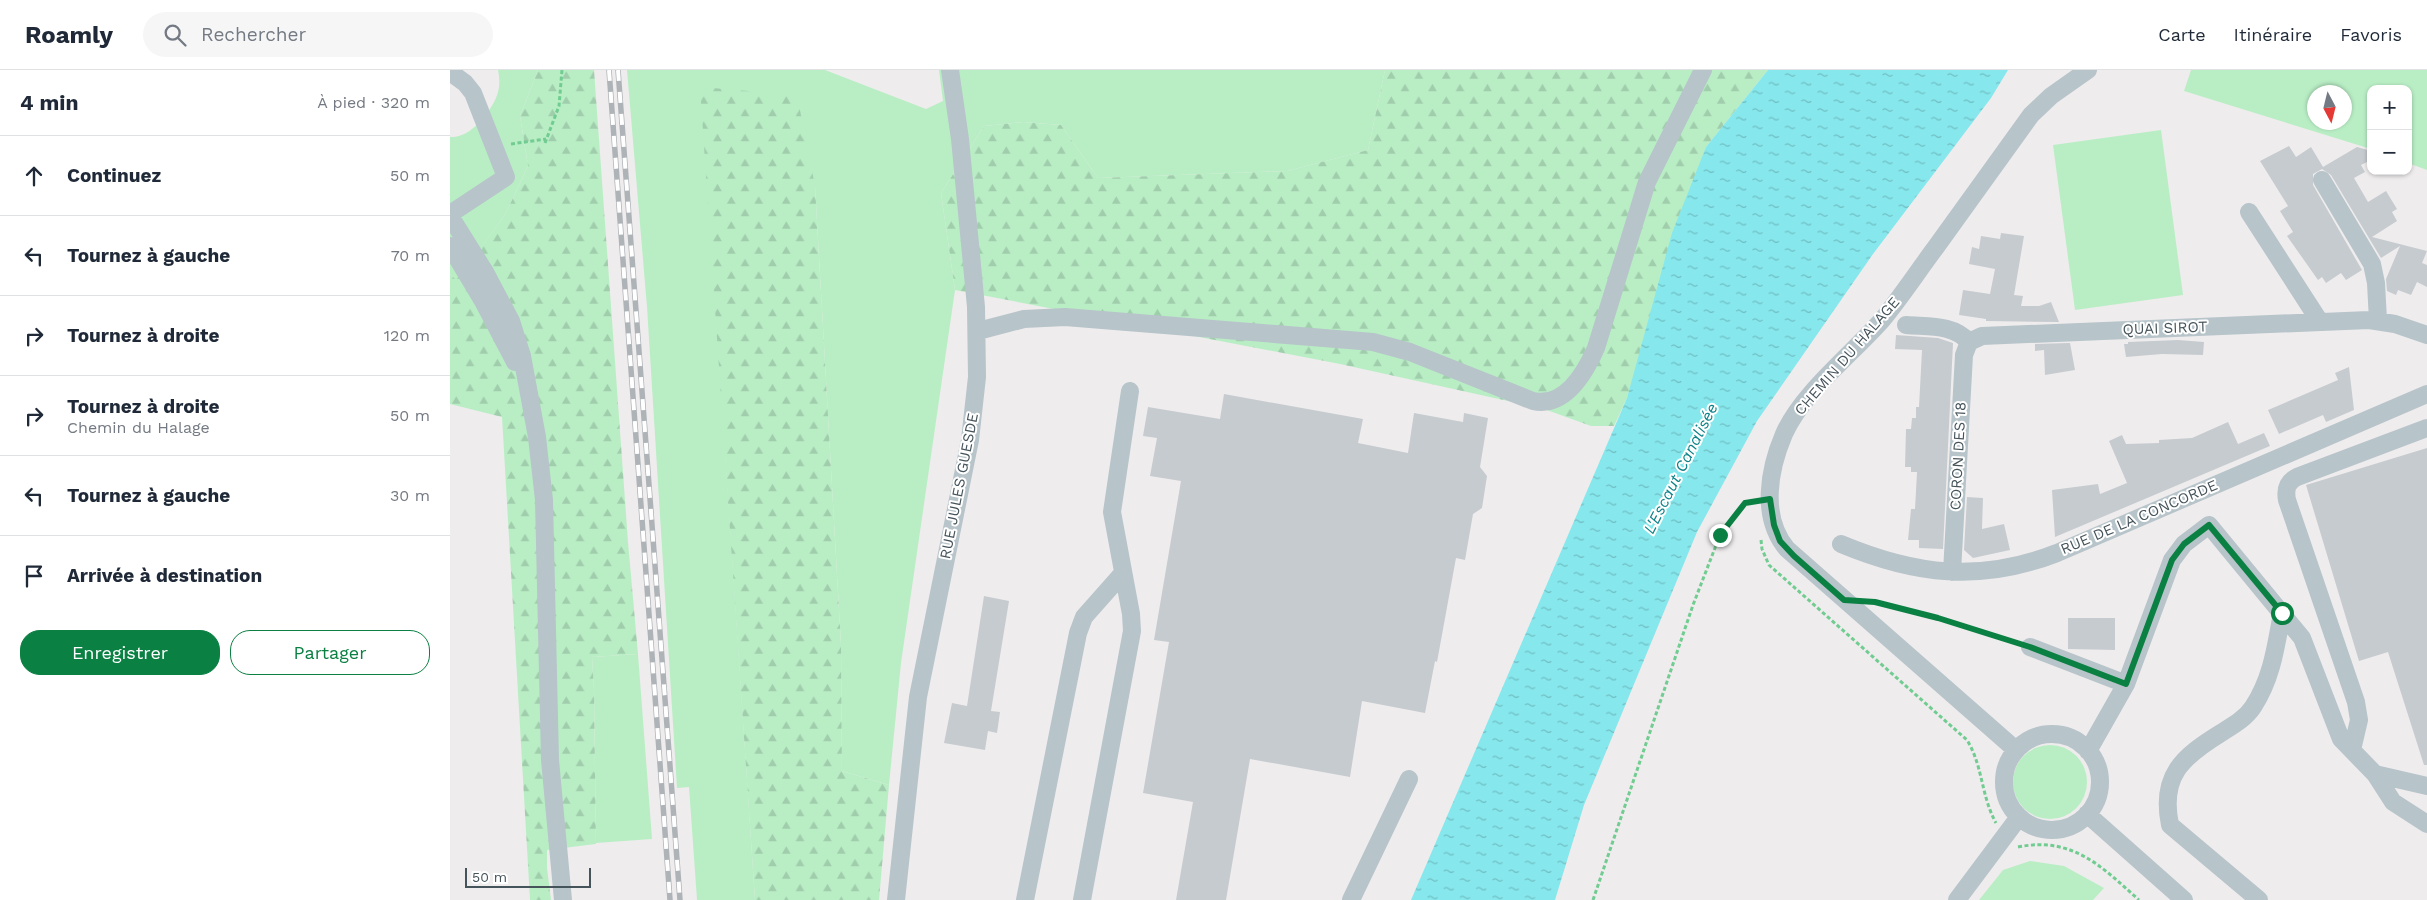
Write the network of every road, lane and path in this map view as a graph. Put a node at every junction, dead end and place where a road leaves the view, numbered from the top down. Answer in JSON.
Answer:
{"nodes":[{"id":1,"x":562,"y":70,"type":"edge"},
{"id":2,"x":950,"y":70,"type":"edge"},
{"id":3,"x":1702,"y":70,"type":"edge"},
{"id":4,"x":2088,"y":70,"type":"edge"},
{"id":5,"x":450,"y":72,"type":"edge"},
{"id":6,"x":497,"y":151,"type":"junction"},
{"id":7,"x":2322,"y":180,"type":"dead end"},
{"id":8,"x":2249,"y":212,"type":"dead end"},
{"id":9,"x":450,"y":215,"type":"edge"},
{"id":10,"x":450,"y":246,"type":"edge"},
{"id":11,"x":2378,"y":320,"type":"junction"},
{"id":12,"x":2320,"y":322,"type":"junction"},
{"id":13,"x":1906,"y":325,"type":"dead end"},
{"id":14,"x":978,"y":331,"type":"junction"},
{"id":15,"x":2427,"y":335,"type":"edge"},
{"id":16,"x":1969,"y":342,"type":"junction"},
{"id":17,"x":528,"y":392,"type":"junction"},
{"id":18,"x":1130,"y":392,"type":"dead end"},
{"id":19,"x":2427,"y":394,"type":"edge"},
{"id":20,"x":2427,"y":428,"type":"edge"},
{"id":21,"x":1770,"y":499,"type":"junction"},
{"id":22,"x":1760,"y":539,"type":"dead end"},
{"id":23,"x":1841,"y":544,"type":"dead end"},
{"id":24,"x":1952,"y":572,"type":"junction"},
{"id":25,"x":1122,"y":573,"type":"junction"},
{"id":26,"x":1844,"y":600,"type":"junction"},
{"id":27,"x":2282,"y":613,"type":"junction"},
{"id":28,"x":2030,"y":647,"type":"joint"},
{"id":29,"x":2126,"y":684,"type":"junction"},
{"id":30,"x":2016,"y":750,"type":"junction"},
{"id":31,"x":2352,"y":750,"type":"junction"},
{"id":32,"x":2088,"y":751,"type":"junction"},
{"id":33,"x":2375,"y":774,"type":"junction"},
{"id":34,"x":1409,"y":779,"type":"dead end"},
{"id":35,"x":2427,"y":786,"type":"edge"},
{"id":36,"x":2087,"y":814,"type":"junction"},
{"id":37,"x":2019,"y":817,"type":"junction"},
{"id":38,"x":2426,"y":826,"type":"edge"},
{"id":39,"x":2005,"y":836,"type":"junction"},
{"id":40,"x":563,"y":900,"type":"edge"},
{"id":41,"x":896,"y":900,"type":"edge"},
{"id":42,"x":1024,"y":900,"type":"edge"},
{"id":43,"x":1082,"y":900,"type":"edge"},
{"id":44,"x":1351,"y":900,"type":"edge"},
{"id":45,"x":1593,"y":900,"type":"edge"},
{"id":46,"x":1957,"y":900,"type":"edge"},
{"id":47,"x":2139,"y":900,"type":"edge"},
{"id":48,"x":2184,"y":900,"type":"edge"},
{"id":49,"x":2259,"y":900,"type":"edge"}],
"edges":[{"from":1,"to":6,"type":"path"},
{"from":2,"to":14,"type":"street","name":"RUE JULES GUESDE"},
{"from":3,"to":14,"type":"street"},
{"from":4,"to":21,"type":"street","name":"CHEMIN DU HALAGE"},
{"from":5,"to":6,"type":"street"},
{"from":6,"to":9,"type":"street"},
{"from":7,"to":11,"type":"street"},
{"from":8,"to":12,"type":"street"},
{"from":9,"to":17,"type":"street"},
{"from":10,"to":17,"type":"street"},
{"from":11,"to":12,"type":"street","name":"QUAI SIROT"},
{"from":11,"to":15,"type":"street","name":"QUAI SIROT"},
{"from":12,"to":16,"type":"street","name":"QUAI SIROT"},
{"from":13,"to":16,"type":"street"},
{"from":14,"to":41,"type":"street","name":"RUE JULES GUESDE"},
{"from":16,"to":24,"type":"street","name":"CORON DES 18"},
{"from":17,"to":40,"type":"street"},
{"from":18,"to":25,"type":"street"},
{"from":19,"to":24,"type":"street","name":"RUE DE LA CONCORDE"},
{"from":20,"to":31,"type":"street"},
{"from":21,"to":26,"type":"street","name":"CHEMIN DU HALAGE"},
{"from":21,"to":45,"type":"path"},
{"from":22,"to":39,"type":"path"},
{"from":23,"to":24,"type":"street","name":"RUE DE LA CONCORDE"},
{"from":25,"to":42,"type":"street"},
{"from":25,"to":43,"type":"street"},
{"from":26,"to":28,"type":"path"},
{"from":26,"to":30,"type":"street","name":"CHEMIN DU HALAGE"},
{"from":27,"to":29,"type":"street"},
{"from":27,"to":31,"type":"street"},
{"from":27,"to":49,"type":"street"},
{"from":28,"to":29,"type":"street"},
{"from":29,"to":32,"type":"street"},
{"from":30,"to":32,"type":"street"},
{"from":30,"to":37,"type":"street"},
{"from":31,"to":33,"type":"street"},
{"from":32,"to":36,"type":"street"},
{"from":33,"to":35,"type":"street"},
{"from":33,"to":38,"type":"street"},
{"from":34,"to":44,"type":"street"},
{"from":36,"to":37,"type":"street"},
{"from":36,"to":48,"type":"street"},
{"from":37,"to":39,"type":"street"},
{"from":39,"to":46,"type":"street"},
{"from":39,"to":47,"type":"path"}]}
